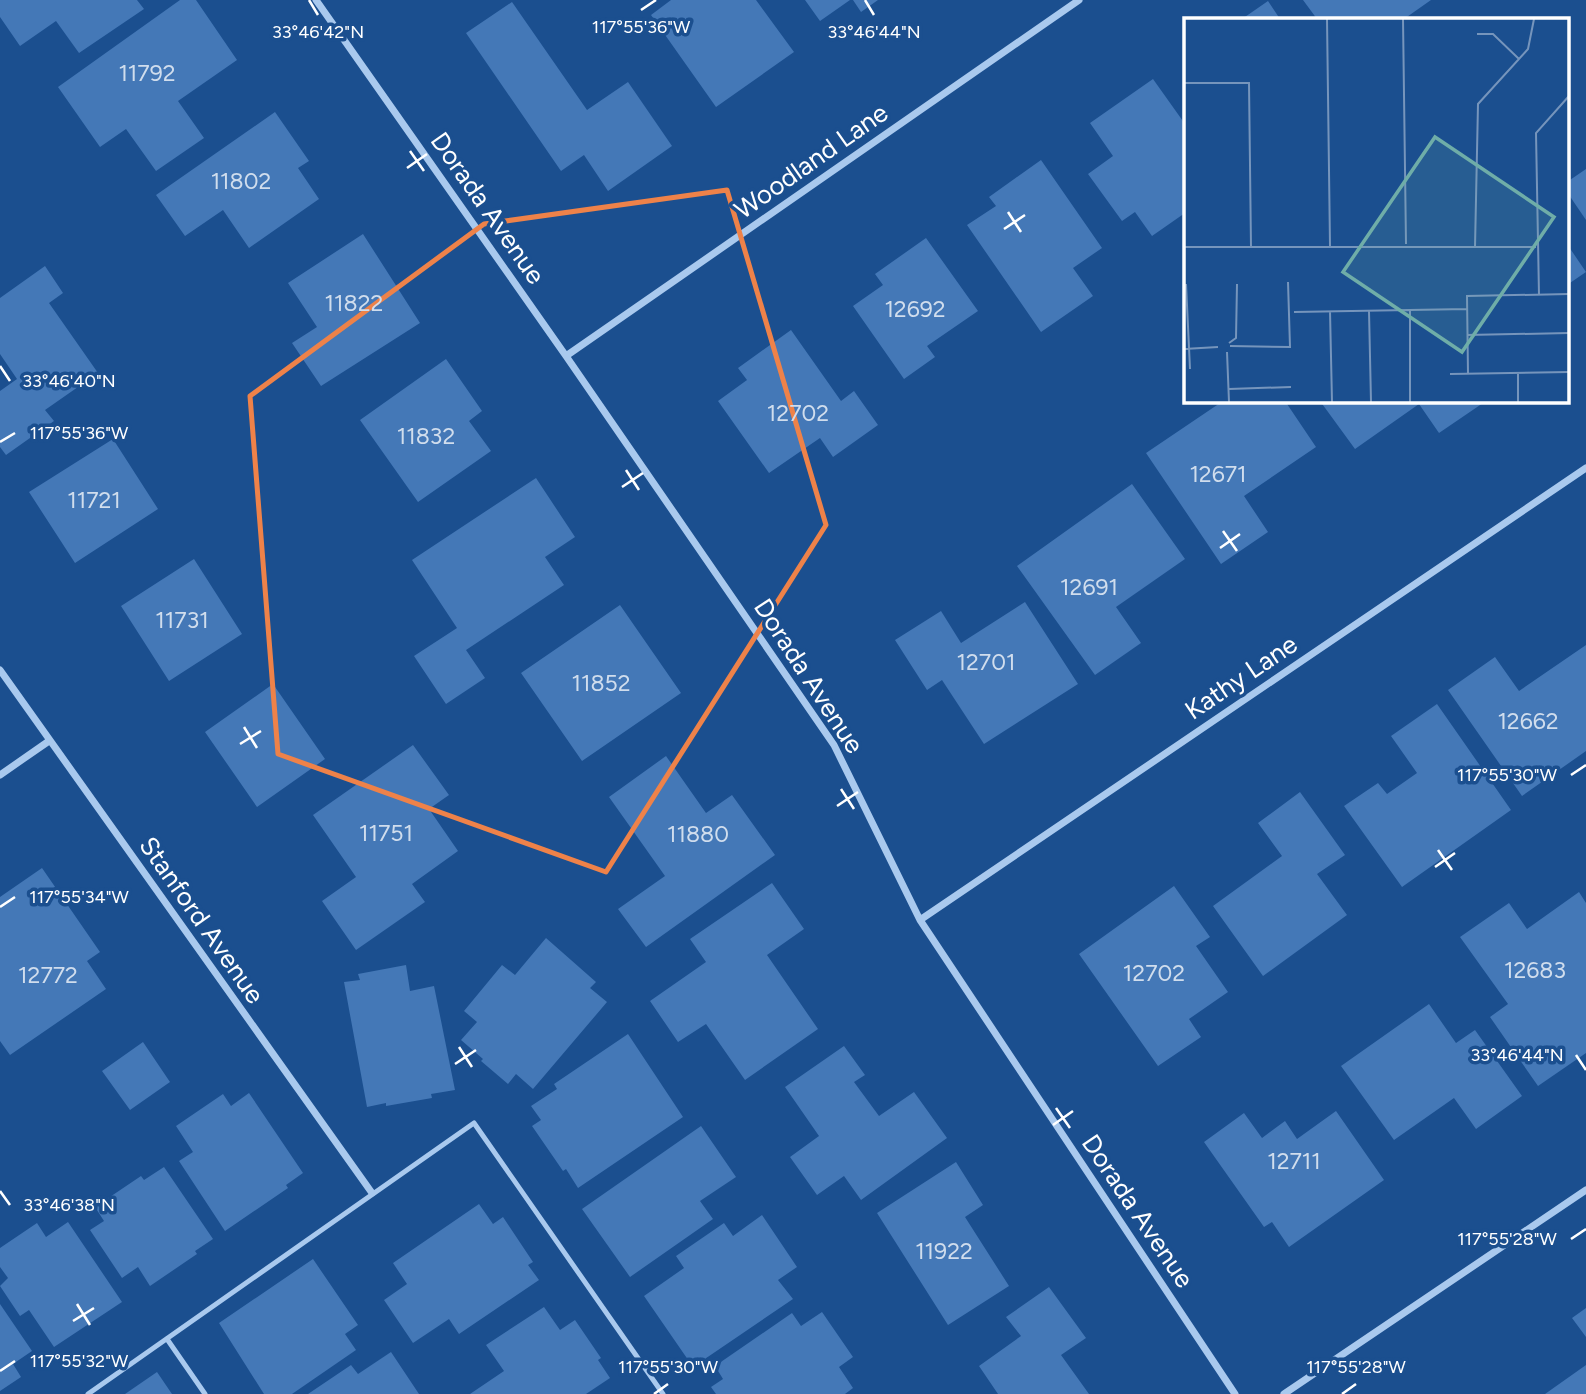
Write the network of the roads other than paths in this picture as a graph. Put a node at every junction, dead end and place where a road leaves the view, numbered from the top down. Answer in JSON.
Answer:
{"nodes":[{"id":1,"x":316,"y":0,"type":"edge"},
{"id":2,"x":1079,"y":0,"type":"edge"},
{"id":3,"x":566,"y":356,"type":"junction"},
{"id":4,"x":1586,"y":468,"type":"edge"},
{"id":5,"x":0,"y":670,"type":"edge"},
{"id":6,"x":49,"y":741,"type":"junction"},
{"id":7,"x":0,"y":775,"type":"edge"},
{"id":8,"x":920,"y":920,"type":"junction"},
{"id":9,"x":1586,"y":1190,"type":"edge"},
{"id":10,"x":372,"y":1193,"type":"junction"},
{"id":11,"x":167,"y":1339,"type":"junction"},
{"id":12,"x":88,"y":1394,"type":"edge"},
{"id":13,"x":205,"y":1394,"type":"edge"},
{"id":14,"x":663,"y":1394,"type":"edge"},
{"id":15,"x":1235,"y":1394,"type":"edge"},
{"id":16,"x":1284,"y":1394,"type":"edge"}],
"edges":[{"from":1,"to":3,"type":"street","name":"Dorada Avenue"},
{"from":2,"to":3,"type":"street","name":"Woodland Lane"},
{"from":3,"to":8,"type":"street","name":"Dorada Avenue"},
{"from":4,"to":8,"type":"street","name":"Kathy Lane"},
{"from":5,"to":6,"type":"street","name":"Stanford Avenue"},
{"from":6,"to":7,"type":"street"},
{"from":6,"to":10,"type":"street","name":"Stanford Avenue"},
{"from":8,"to":15,"type":"street","name":"Dorada Avenue"},
{"from":9,"to":16,"type":"street"},
{"from":10,"to":11,"type":"lane"},
{"from":10,"to":14,"type":"lane"},
{"from":11,"to":12,"type":"lane"},
{"from":11,"to":13,"type":"lane"}]}
